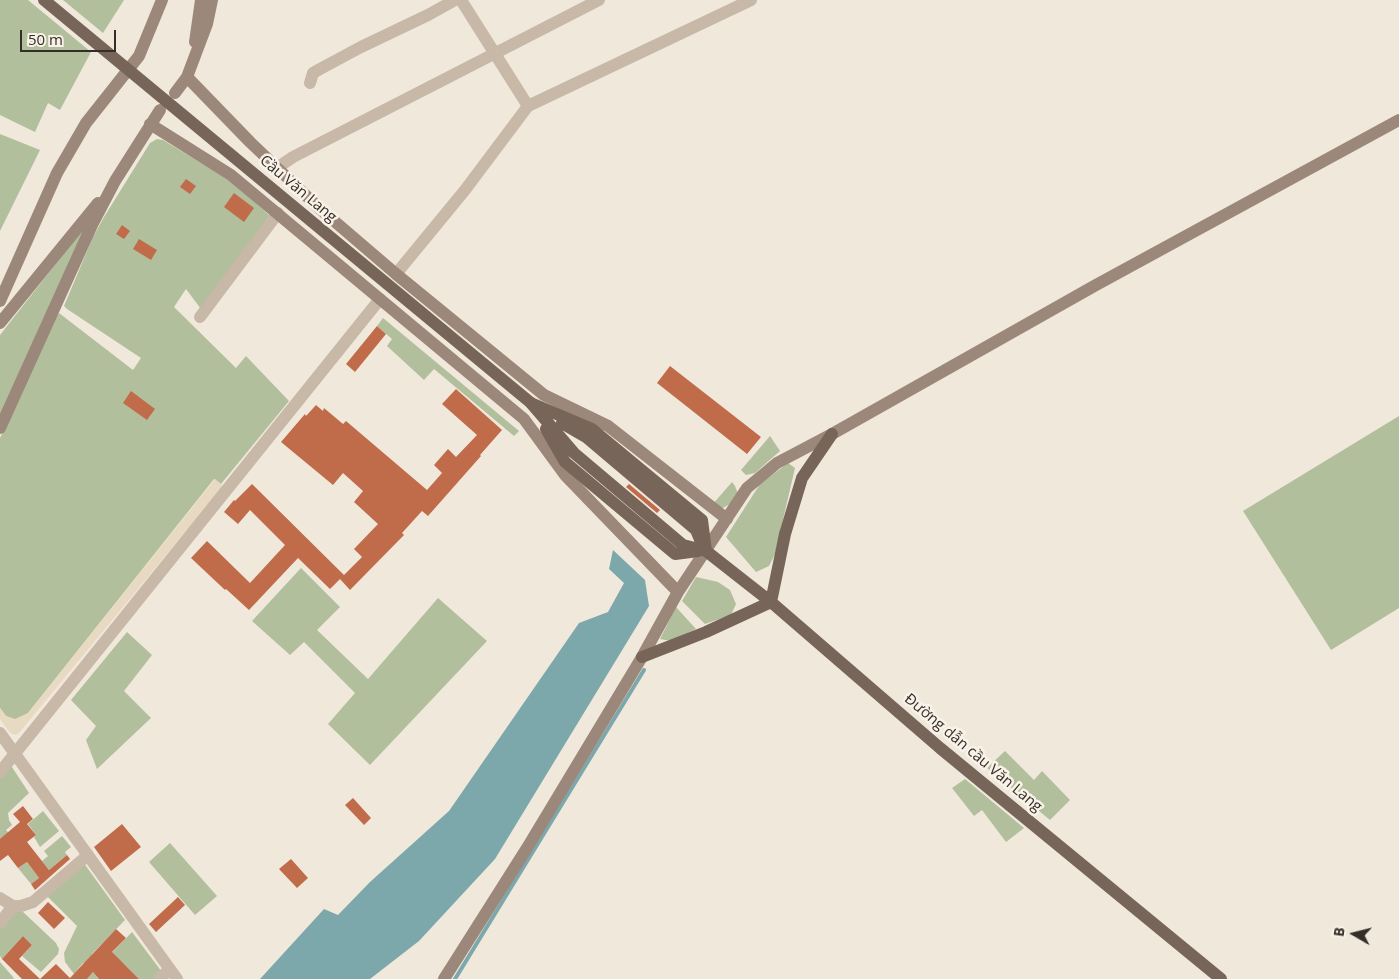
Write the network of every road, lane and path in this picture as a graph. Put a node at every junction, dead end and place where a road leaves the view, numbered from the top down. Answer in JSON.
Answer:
{"nodes":[{"id":1,"x":44,"y":0,"type":"edge"},
{"id":2,"x":162,"y":0,"type":"edge"},
{"id":3,"x":201,"y":0,"type":"edge"},
{"id":4,"x":212,"y":0,"type":"edge"},
{"id":5,"x":599,"y":0,"type":"edge"},
{"id":6,"x":751,"y":0,"type":"edge"},
{"id":7,"x":463,"y":1,"type":"edge"},
{"id":8,"x":494,"y":53,"type":"junction"},
{"id":9,"x":193,"y":62,"type":"junction"},
{"id":10,"x":187,"y":77,"type":"junction"},
{"id":11,"x":310,"y":83,"type":"dead end"},
{"id":12,"x":175,"y":93,"type":"dead end"},
{"id":13,"x":528,"y":106,"type":"junction"},
{"id":14,"x":160,"y":110,"type":"dead end"},
{"id":15,"x":1399,"y":120,"type":"edge"},
{"id":16,"x":150,"y":124,"type":"junction"},
{"id":17,"x":277,"y":168,"type":"junction"},
{"id":18,"x":115,"y":182,"type":"junction"},
{"id":19,"x":278,"y":213,"type":"junction"},
{"id":20,"x":396,"y":274,"type":"junction"},
{"id":21,"x":380,"y":299,"type":"junction"},
{"id":22,"x":0,"y":301,"type":"edge"},
{"id":23,"x":200,"y":317,"type":"dead end"},
{"id":24,"x":0,"y":323,"type":"edge"},
{"id":25,"x":530,"y":403,"type":"junction"},
{"id":26,"x":0,"y":428,"type":"edge"},
{"id":27,"x":832,"y":434,"type":"junction"},
{"id":28,"x":727,"y":519,"type":"junction"},
{"id":29,"x":706,"y":551,"type":"junction"},
{"id":30,"x":678,"y":592,"type":"junction"},
{"id":31,"x":771,"y":602,"type":"junction"},
{"id":32,"x":642,"y":657,"type":"junction"},
{"id":33,"x":0,"y":733,"type":"edge"},
{"id":34,"x":15,"y":753,"type":"junction"},
{"id":35,"x":0,"y":772,"type":"edge"},
{"id":36,"x":88,"y":855,"type":"junction"},
{"id":37,"x":0,"y":898,"type":"edge"},
{"id":38,"x":13,"y":906,"type":"junction"},
{"id":39,"x":0,"y":923,"type":"edge"},
{"id":40,"x":173,"y":974,"type":"edge"},
{"id":41,"x":160,"y":979,"type":"edge"},
{"id":42,"x":444,"y":979,"type":"edge"},
{"id":43,"x":1221,"y":979,"type":"edge"}],
"edges":[{"from":1,"to":25,"type":"main road","name":"Cầu Văn Lang","bridge":true},
{"from":2,"to":22,"type":"main road"},
{"from":3,"to":9,"type":"main road"},
{"from":4,"to":9,"type":"main road"},
{"from":5,"to":8,"type":"street"},
{"from":6,"to":13,"type":"street"},
{"from":7,"to":8,"type":"street"},
{"from":7,"to":11,"type":"street"},
{"from":8,"to":13,"type":"street"},
{"from":8,"to":17,"type":"street"},
{"from":9,"to":10,"type":"main road"},
{"from":10,"to":12,"type":"main road"},
{"from":10,"to":17,"type":"main road"},
{"from":13,"to":20,"type":"street"},
{"from":14,"to":16,"type":"main road"},
{"from":15,"to":27,"type":"main road"},
{"from":16,"to":18,"type":"main road"},
{"from":16,"to":19,"type":"main road"},
{"from":17,"to":20,"type":"main road"},
{"from":18,"to":24,"type":"main road"},
{"from":18,"to":26,"type":"main road"},
{"from":19,"to":21,"type":"main road"},
{"from":19,"to":23,"type":"street"},
{"from":20,"to":28,"type":"main road"},
{"from":21,"to":30,"type":"main road"},
{"from":21,"to":34,"type":"street"},
{"from":25,"to":29,"type":"main road"},
{"from":25,"to":29,"type":"main road"},
{"from":27,"to":28,"type":"main road"},
{"from":27,"to":31,"type":"main road"},
{"from":28,"to":29,"type":"main road"},
{"from":29,"to":30,"type":"main road"},
{"from":29,"to":31,"type":"main road","name":"Đường dẫn cầu Văn Lang"},
{"from":30,"to":32,"type":"main road"},
{"from":31,"to":32,"type":"main road"},
{"from":31,"to":43,"type":"main road","name":"Đường dẫn cầu Văn Lang"},
{"from":32,"to":42,"type":"main road"},
{"from":33,"to":34,"type":"street"},
{"from":34,"to":35,"type":"street"},
{"from":34,"to":36,"type":"street"},
{"from":36,"to":38,"type":"street"},
{"from":36,"to":40,"type":"street"},
{"from":37,"to":38,"type":"street"},
{"from":38,"to":39,"type":"street"},
{"from":40,"to":41,"type":"street"}]}
